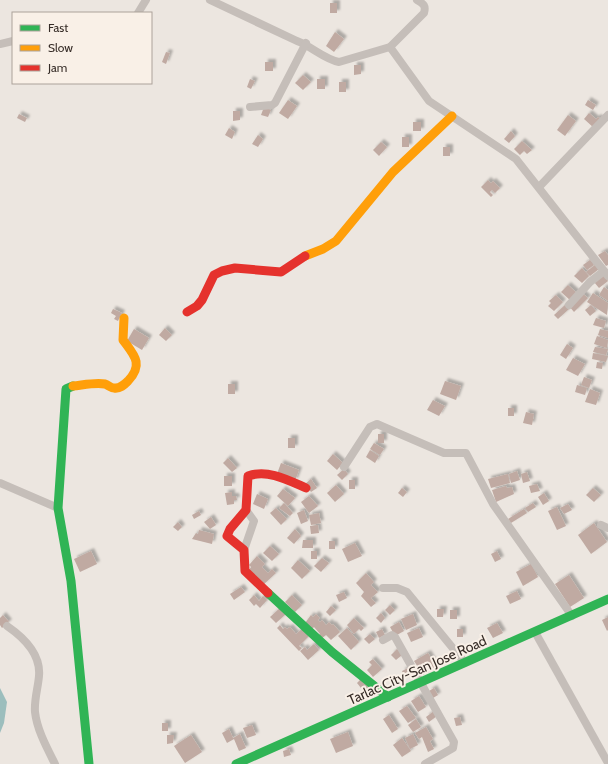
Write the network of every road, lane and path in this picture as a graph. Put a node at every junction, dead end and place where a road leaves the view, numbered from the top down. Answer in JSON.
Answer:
{"nodes":[{"id":1,"x":146,"y":0,"type":"edge"},
{"id":2,"x":210,"y":0,"type":"edge"},
{"id":3,"x":417,"y":0,"type":"edge"},
{"id":4,"x":139,"y":12,"type":"edge"},
{"id":5,"x":12,"y":41,"type":"edge"},
{"id":6,"x":0,"y":44,"type":"edge"},
{"id":7,"x":306,"y":44,"type":"junction"},
{"id":8,"x":390,"y":47,"type":"junction"},
{"id":9,"x":250,"y":107,"type":"dead end"},
{"id":10,"x":608,"y":115,"type":"edge"},
{"id":11,"x":452,"y":116,"type":"junction"},
{"id":12,"x":539,"y":187,"type":"junction"},
{"id":13,"x":607,"y":272,"type":"edge"},
{"id":14,"x":569,"y":305,"type":"dead end"},
{"id":15,"x":187,"y":312,"type":"dead end"},
{"id":16,"x":124,"y":318,"type":"dead end"},
{"id":17,"x":344,"y":467,"type":"dead end"},
{"id":18,"x":0,"y":483,"type":"edge"},
{"id":19,"x":306,"y":488,"type":"dead end"},
{"id":20,"x":58,"y":508,"type":"junction"},
{"id":21,"x":246,"y":510,"type":"junction"},
{"id":22,"x":244,"y":550,"type":"junction"},
{"id":23,"x":383,"y":588,"type":"dead end"},
{"id":24,"x":608,"y":599,"type":"edge"},
{"id":25,"x":572,"y":616,"type":"junction"},
{"id":26,"x":7,"y":626,"type":"dead end"},
{"id":27,"x":535,"y":632,"type":"junction"},
{"id":28,"x":383,"y":640,"type":"dead end"},
{"id":29,"x":466,"y":663,"type":"junction"},
{"id":30,"x":419,"y":683,"type":"junction"},
{"id":31,"x":388,"y":697,"type":"junction"},
{"id":32,"x":608,"y":763,"type":"edge"},
{"id":33,"x":55,"y":764,"type":"edge"},
{"id":34,"x":89,"y":764,"type":"edge"},
{"id":35,"x":236,"y":764,"type":"edge"},
{"id":36,"x":425,"y":764,"type":"edge"}],
"edges":[{"from":1,"to":4,"type":"street"},
{"from":2,"to":7,"type":"street"},
{"from":3,"to":8,"type":"street"},
{"from":5,"to":6,"type":"street"},
{"from":7,"to":8,"type":"street"},
{"from":7,"to":9,"type":"street"},
{"from":8,"to":11,"type":"street"},
{"from":10,"to":12,"type":"street"},
{"from":11,"to":12,"type":"street"},
{"from":11,"to":15,"type":"street"},
{"from":12,"to":13,"type":"street"},
{"from":13,"to":14,"type":"street"},
{"from":16,"to":20,"type":"street"},
{"from":17,"to":25,"type":"street"},
{"from":18,"to":20,"type":"street"},
{"from":19,"to":21,"type":"street"},
{"from":20,"to":34,"type":"street"},
{"from":21,"to":22,"type":"street"},
{"from":21,"to":22,"type":"street"},
{"from":22,"to":31,"type":"street"},
{"from":23,"to":29,"type":"street"},
{"from":24,"to":25,"type":"street","name":"Tarlac City-San Jose Road"},
{"from":25,"to":27,"type":"street","name":"Tarlac City-San Jose Road"},
{"from":26,"to":33,"type":"street"},
{"from":27,"to":29,"type":"street","name":"Tarlac City-San Jose Road"},
{"from":27,"to":32,"type":"street"},
{"from":28,"to":30,"type":"street"},
{"from":29,"to":30,"type":"street","name":"Tarlac City-San Jose Road"},
{"from":30,"to":31,"type":"street","name":"Tarlac City-San Jose Road"},
{"from":30,"to":36,"type":"street"},
{"from":31,"to":35,"type":"street","name":"Tarlac City-San Jose Road"}]}
